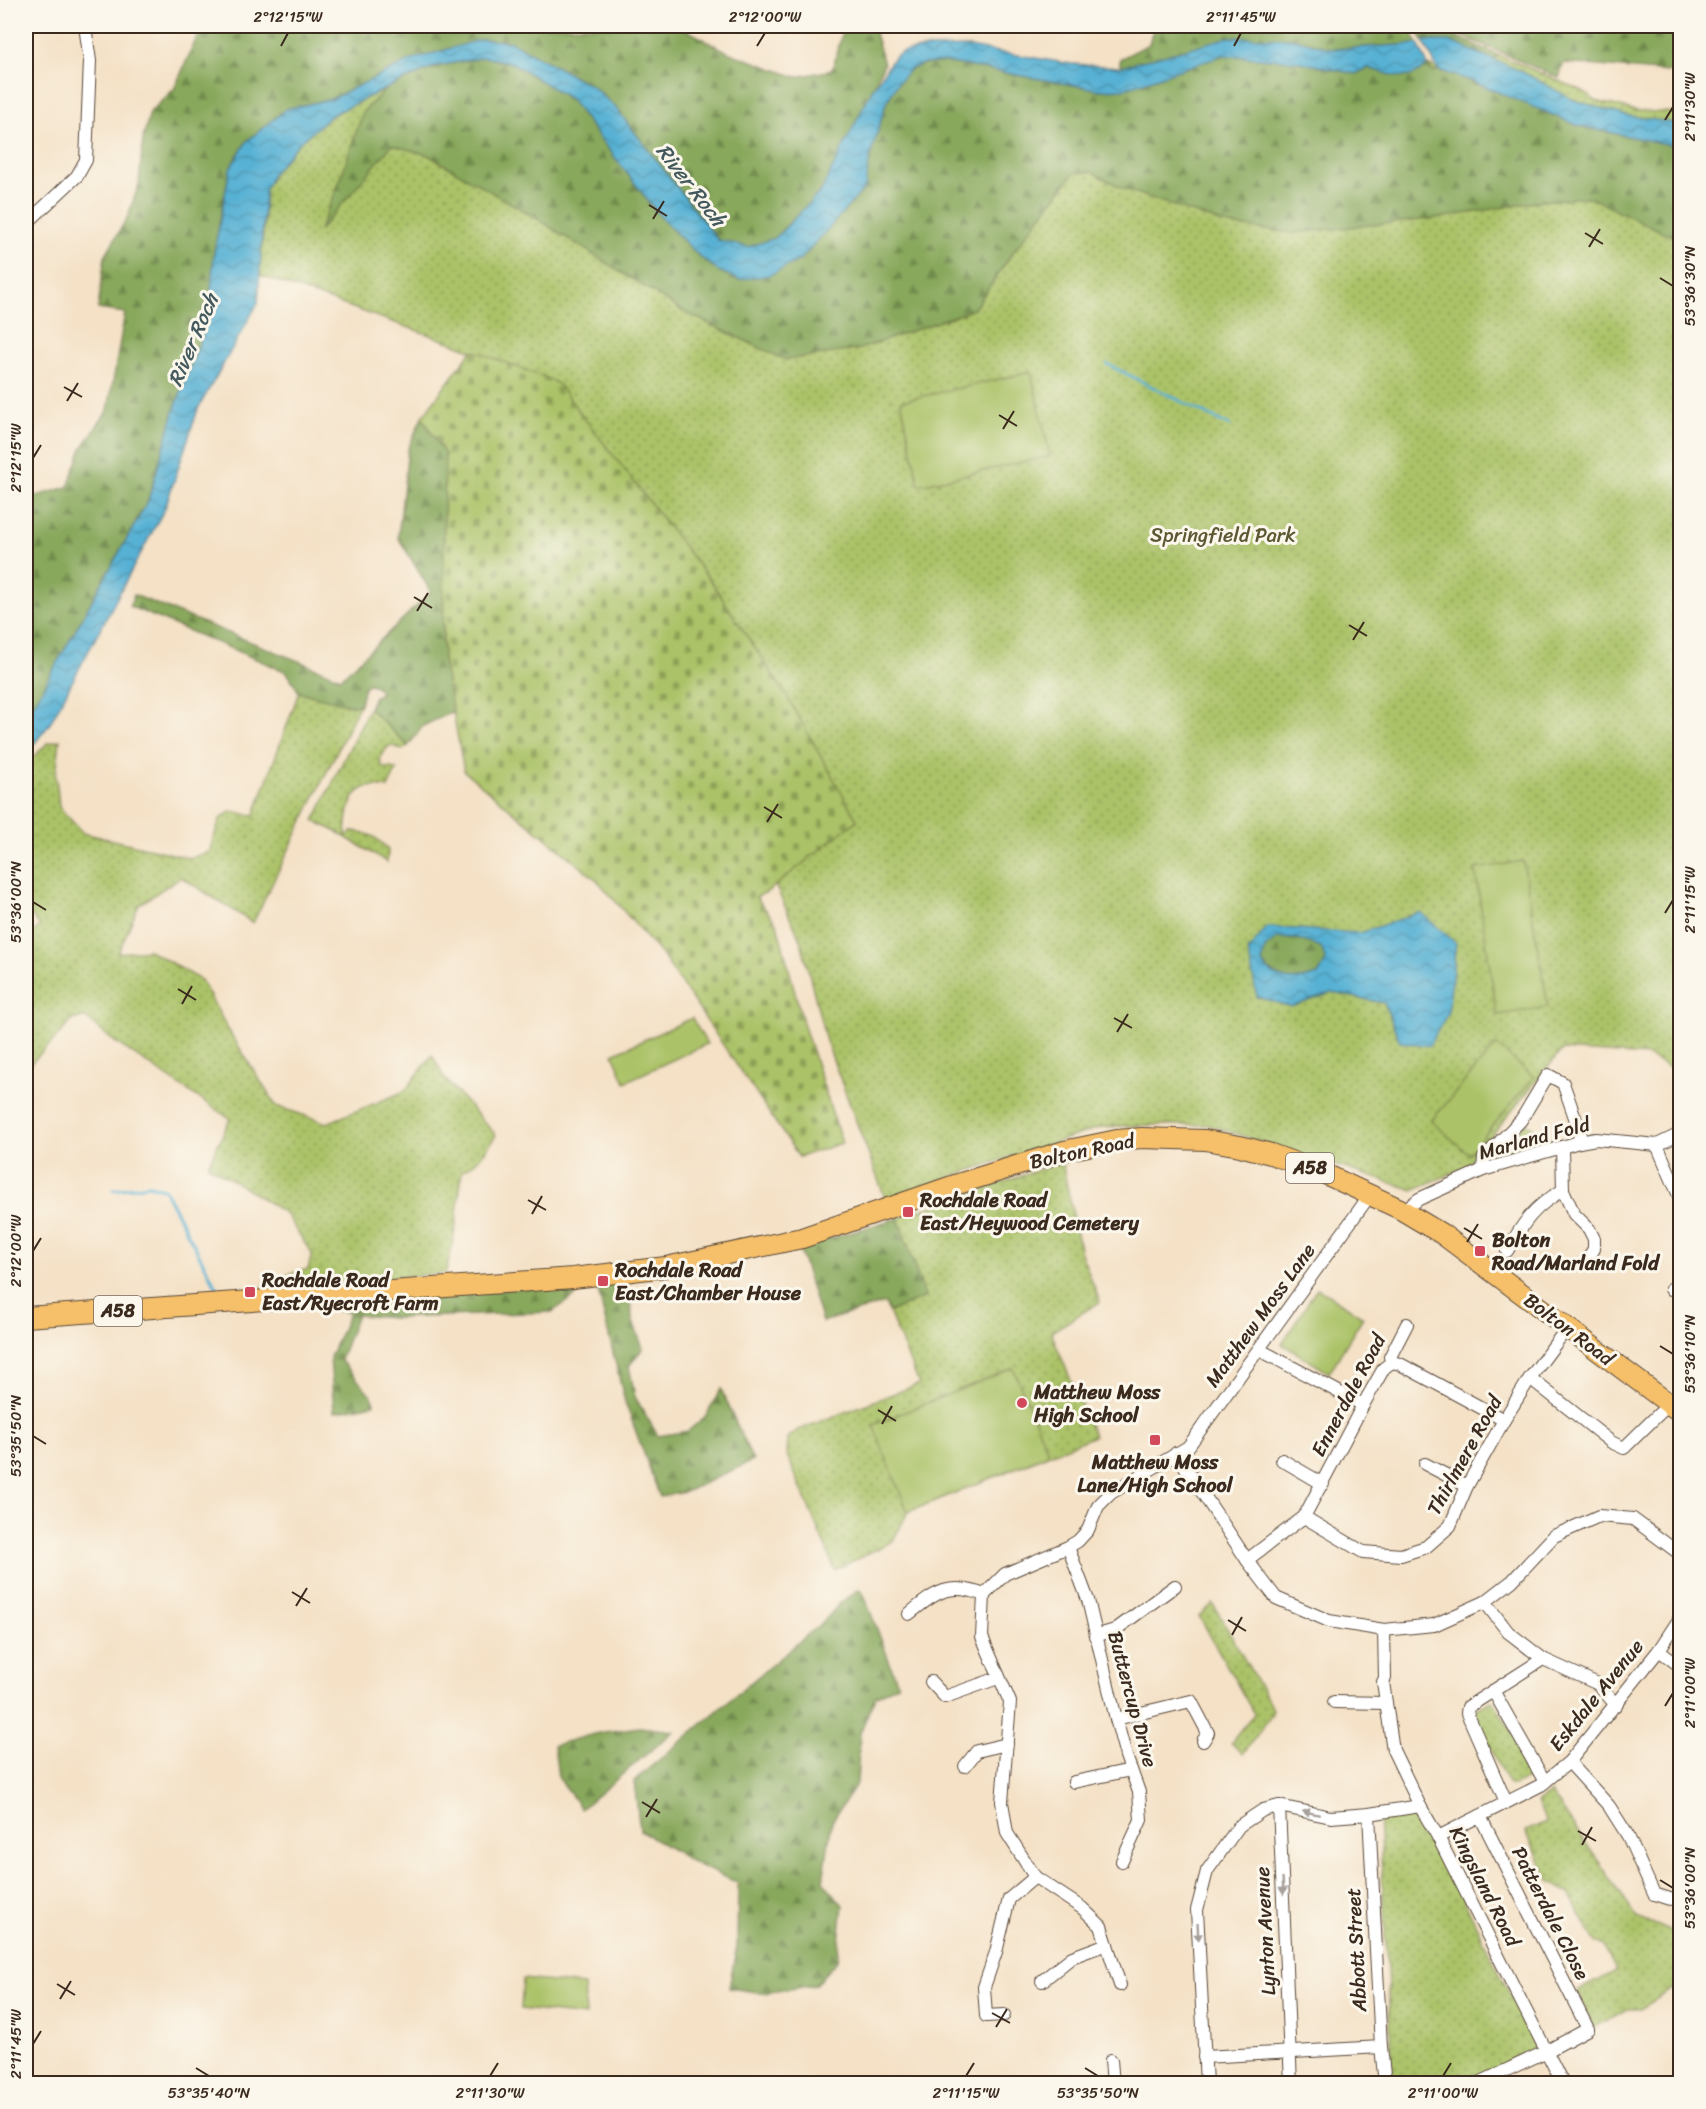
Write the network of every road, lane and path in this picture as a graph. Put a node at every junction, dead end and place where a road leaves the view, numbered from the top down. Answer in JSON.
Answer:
{"nodes":[{"id":1,"x":85,"y":26,"type":"edge"},
{"id":2,"x":26,"y":224,"type":"edge"},
{"id":3,"x":1680,"y":1134,"type":"edge"},
{"id":4,"x":1580,"y":1143,"type":"junction"},
{"id":5,"x":1657,"y":1145,"type":"junction"},
{"id":6,"x":1562,"y":1147,"type":"junction"},
{"id":7,"x":1483,"y":1170,"type":"junction"},
{"id":8,"x":1563,"y":1190,"type":"junction"},
{"id":9,"x":1370,"y":1195,"type":"junction"},
{"id":10,"x":1680,"y":1198,"type":"edge"},
{"id":11,"x":1407,"y":1212,"type":"junction"},
{"id":12,"x":1507,"y":1251,"type":"dead end"},
{"id":13,"x":1592,"y":1257,"type":"dead end"},
{"id":14,"x":26,"y":1317,"type":"edge"},
{"id":15,"x":1407,"y":1324,"type":"dead end"},
{"id":16,"x":1567,"y":1328,"type":"junction"},
{"id":17,"x":1260,"y":1350,"type":"junction"},
{"id":18,"x":1392,"y":1362,"type":"junction"},
{"id":19,"x":1530,"y":1378,"type":"junction"},
{"id":20,"x":1363,"y":1405,"type":"junction"},
{"id":21,"x":1675,"y":1408,"type":"edge"},
{"id":22,"x":1504,"y":1420,"type":"junction"},
{"id":23,"x":1176,"y":1453,"type":"junction"},
{"id":24,"x":1282,"y":1460,"type":"dead end"},
{"id":25,"x":1425,"y":1464,"type":"dead end"},
{"id":26,"x":1323,"y":1484,"type":"junction"},
{"id":27,"x":1467,"y":1486,"type":"junction"},
{"id":28,"x":1304,"y":1517,"type":"junction"},
{"id":29,"x":1068,"y":1547,"type":"junction"},
{"id":30,"x":1680,"y":1554,"type":"edge"},
{"id":31,"x":1247,"y":1560,"type":"junction"},
{"id":32,"x":1175,"y":1586,"type":"dead end"},
{"id":33,"x":984,"y":1595,"type":"junction"},
{"id":34,"x":1485,"y":1602,"type":"junction"},
{"id":35,"x":909,"y":1614,"type":"dead end"},
{"id":36,"x":1680,"y":1618,"type":"edge"},
{"id":37,"x":1384,"y":1630,"type":"junction"},
{"id":38,"x":1095,"y":1636,"type":"junction"},
{"id":39,"x":1659,"y":1650,"type":"junction"},
{"id":40,"x":1543,"y":1659,"type":"junction"},
{"id":41,"x":1680,"y":1666,"type":"edge"},
{"id":42,"x":998,"y":1678,"type":"junction"},
{"id":43,"x":931,"y":1682,"type":"dead end"},
{"id":44,"x":1492,"y":1691,"type":"junction"},
{"id":45,"x":1334,"y":1702,"type":"dead end"},
{"id":46,"x":1386,"y":1703,"type":"junction"},
{"id":47,"x":1616,"y":1705,"type":"junction"},
{"id":48,"x":1116,"y":1719,"type":"junction"},
{"id":49,"x":1203,"y":1741,"type":"dead end"},
{"id":50,"x":1007,"y":1744,"type":"junction"},
{"id":51,"x":1569,"y":1762,"type":"junction"},
{"id":52,"x":965,"y":1766,"type":"dead end"},
{"id":53,"x":1131,"y":1770,"type":"junction"},
{"id":54,"x":1074,"y":1782,"type":"dead end"},
{"id":55,"x":1545,"y":1782,"type":"junction"},
{"id":56,"x":1506,"y":1802,"type":"junction"},
{"id":57,"x":1279,"y":1806,"type":"junction"},
{"id":58,"x":1420,"y":1806,"type":"junction"},
{"id":59,"x":1368,"y":1814,"type":"junction"},
{"id":60,"x":1480,"y":1816,"type":"junction"},
{"id":61,"x":1438,"y":1837,"type":"junction"},
{"id":62,"x":1122,"y":1861,"type":"dead end"},
{"id":63,"x":1035,"y":1877,"type":"junction"},
{"id":64,"x":1680,"y":1898,"type":"edge"},
{"id":65,"x":1107,"y":1944,"type":"junction"},
{"id":66,"x":1042,"y":1982,"type":"dead end"},
{"id":67,"x":1120,"y":1985,"type":"dead end"},
{"id":68,"x":1004,"y":2015,"type":"dead end"},
{"id":69,"x":1381,"y":2047,"type":"junction"},
{"id":70,"x":1547,"y":2051,"type":"junction"},
{"id":71,"x":1290,"y":2054,"type":"junction"},
{"id":72,"x":1204,"y":2057,"type":"junction"},
{"id":73,"x":1111,"y":2060,"type":"dead end"},
{"id":74,"x":1113,"y":2084,"type":"edge"},
{"id":75,"x":1206,"y":2084,"type":"edge"},
{"id":76,"x":1292,"y":2084,"type":"edge"},
{"id":77,"x":1385,"y":2084,"type":"edge"},
{"id":78,"x":1477,"y":2084,"type":"edge"},
{"id":79,"x":1563,"y":2084,"type":"edge"}],
"edges":[{"from":1,"to":2,"type":"street"},
{"from":3,"to":5,"type":"street"},
{"from":4,"to":5,"type":"street","name":"Marland Fold"},
{"from":4,"to":6,"type":"street","name":"Marland Fold"},
{"from":4,"to":7,"type":"street"},
{"from":5,"to":10,"type":"street"},
{"from":6,"to":7,"type":"street","name":"Marland Fold"},
{"from":6,"to":8,"type":"street"},
{"from":7,"to":11,"type":"street","name":"Marland Fold"},
{"from":8,"to":12,"type":"street"},
{"from":8,"to":13,"type":"street"},
{"from":9,"to":11,"type":"highway","name":"Bolton Road","number":"A58"},
{"from":9,"to":14,"type":"highway","name":"Bolton Road","number":"A58"},
{"from":9,"to":17,"type":"street","name":"Matthew Moss Lane"},
{"from":11,"to":16,"type":"highway","name":"Bolton Road","number":"A58"},
{"from":15,"to":18,"type":"street","name":"Ennerdale Road"},
{"from":16,"to":19,"type":"street","name":"Thirlmere Road"},
{"from":16,"to":21,"type":"highway","name":"Bolton Road","number":"A58"},
{"from":17,"to":20,"type":"street"},
{"from":17,"to":23,"type":"street","name":"Matthew Moss Lane"},
{"from":18,"to":20,"type":"street","name":"Ennerdale Road"},
{"from":18,"to":22,"type":"street"},
{"from":19,"to":21,"type":"street"},
{"from":19,"to":22,"type":"street","name":"Thirlmere Road"},
{"from":20,"to":26,"type":"street","name":"Ennerdale Road"},
{"from":22,"to":27,"type":"street","name":"Thirlmere Road"},
{"from":23,"to":29,"type":"street","name":"Matthew Moss Lane"},
{"from":23,"to":31,"type":"street"},
{"from":24,"to":26,"type":"street","name":"Ennerdale Road"},
{"from":25,"to":27,"type":"street"},
{"from":26,"to":28,"type":"street","name":"Ennerdale Road"},
{"from":27,"to":28,"type":"street","name":"Thirlmere Road"},
{"from":28,"to":31,"type":"street","name":"Ennerdale Road"},
{"from":29,"to":33,"type":"street"},
{"from":29,"to":38,"type":"street","name":"Buttercup Drive"},
{"from":30,"to":34,"type":"street"},
{"from":31,"to":37,"type":"street"},
{"from":32,"to":38,"type":"street"},
{"from":33,"to":35,"type":"street"},
{"from":33,"to":42,"type":"street"},
{"from":34,"to":37,"type":"street"},
{"from":34,"to":40,"type":"street"},
{"from":36,"to":39,"type":"street","name":"Eskdale Avenue"},
{"from":37,"to":46,"type":"street","name":"Kingsland Road"},
{"from":38,"to":48,"type":"street","name":"Buttercup Drive"},
{"from":39,"to":41,"type":"street"},
{"from":39,"to":47,"type":"street","name":"Eskdale Avenue"},
{"from":40,"to":44,"type":"street"},
{"from":40,"to":47,"type":"street"},
{"from":42,"to":43,"type":"street"},
{"from":42,"to":50,"type":"street"},
{"from":44,"to":55,"type":"street"},
{"from":44,"to":56,"type":"street"},
{"from":45,"to":46,"type":"street"},
{"from":46,"to":58,"type":"street","name":"Kingsland Road"},
{"from":47,"to":51,"type":"street","name":"Eskdale Avenue"},
{"from":48,"to":49,"type":"street"},
{"from":48,"to":53,"type":"street","name":"Buttercup Drive"},
{"from":50,"to":52,"type":"street"},
{"from":50,"to":63,"type":"street"},
{"from":51,"to":55,"type":"street","name":"Eskdale Avenue"},
{"from":51,"to":64,"type":"street"},
{"from":53,"to":54,"type":"street"},
{"from":53,"to":62,"type":"street","name":"Buttercup Drive"},
{"from":55,"to":56,"type":"street","name":"Eskdale Avenue"},
{"from":56,"to":60,"type":"street","name":"Eskdale Avenue"},
{"from":59,"to":57,"type":"street","one_way":true},
{"from":57,"to":71,"type":"street","name":"Lynton Avenue","one_way":true},
{"from":57,"to":72,"type":"street","one_way":true},
{"from":58,"to":59,"type":"street"},
{"from":58,"to":61,"type":"street","name":"Kingsland Road"},
{"from":59,"to":69,"type":"street","name":"Abbott Street"},
{"from":60,"to":61,"type":"street","name":"Eskdale Avenue"},
{"from":60,"to":70,"type":"street","name":"Patterdale Close"},
{"from":61,"to":70,"type":"street","name":"Kingsland Road"},
{"from":63,"to":65,"type":"street"},
{"from":63,"to":68,"type":"street"},
{"from":65,"to":66,"type":"street"},
{"from":65,"to":67,"type":"street"},
{"from":69,"to":71,"type":"street"},
{"from":69,"to":77,"type":"street","name":"Abbott Street"},
{"from":70,"to":78,"type":"street"},
{"from":70,"to":79,"type":"street","name":"Kingsland Road"},
{"from":71,"to":72,"type":"street"},
{"from":71,"to":76,"type":"street","name":"Lynton Avenue"},
{"from":72,"to":75,"type":"street"},
{"from":73,"to":74,"type":"street"}]}
